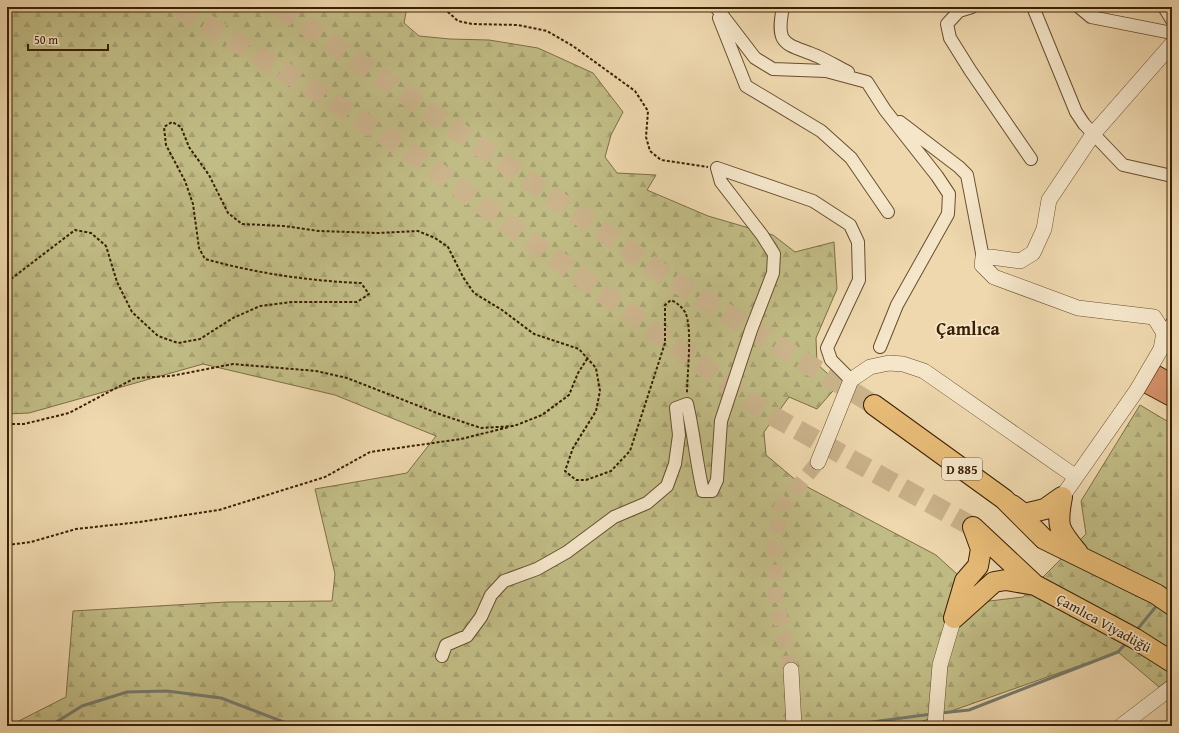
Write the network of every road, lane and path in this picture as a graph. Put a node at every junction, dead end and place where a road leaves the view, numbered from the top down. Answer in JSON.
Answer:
{"nodes":[{"id":1,"x":446,"y":7,"type":"edge"},
{"id":2,"x":716,"y":7,"type":"edge"},
{"id":3,"x":783,"y":7,"type":"edge"},
{"id":4,"x":972,"y":7,"type":"edge"},
{"id":5,"x":1033,"y":7,"type":"edge"},
{"id":6,"x":1079,"y":7,"type":"edge"},
{"id":7,"x":1164,"y":7,"type":"edge"},
{"id":8,"x":1172,"y":20,"type":"edge"},
{"id":9,"x":1172,"y":33,"type":"edge"},
{"id":10,"x":1172,"y":44,"type":"edge"},
{"id":11,"x":867,"y":82,"type":"junction"},
{"id":12,"x":885,"y":110,"type":"junction"},
{"id":13,"x":1094,"y":133,"type":"junction"},
{"id":14,"x":1031,"y":159,"type":"dead end"},
{"id":15,"x":717,"y":168,"type":"junction"},
{"id":16,"x":1172,"y":176,"type":"edge"},
{"id":17,"x":888,"y":212,"type":"dead end"},
{"id":18,"x":983,"y":258,"type":"junction"},
{"id":19,"x":7,"y":282,"type":"edge"},
{"id":20,"x":1168,"y":328,"type":"edge"},
{"id":21,"x":880,"y":347,"type":"dead end"},
{"id":22,"x":587,"y":359,"type":"junction"},
{"id":23,"x":852,"y":380,"type":"junction"},
{"id":24,"x":688,"y":404,"type":"junction"},
{"id":25,"x":874,"y":405,"type":"tunnel mouth"},
{"id":26,"x":7,"y":424,"type":"edge"},
{"id":27,"x":514,"y":426,"type":"junction"},
{"id":28,"x":818,"y":462,"type":"tunnel mouth"},
{"id":29,"x":1076,"y":477,"type":"junction"},
{"id":30,"x":1062,"y":497,"type":"junction"},
{"id":31,"x":1004,"y":499,"type":"junction"},
{"id":32,"x":7,"y":545,"type":"edge"},
{"id":33,"x":1082,"y":558,"type":"junction"},
{"id":34,"x":1035,"y":585,"type":"junction"},
{"id":35,"x":1172,"y":605,"type":"edge"},
{"id":36,"x":954,"y":618,"type":"junction"},
{"id":37,"x":442,"y":656,"type":"dead end"},
{"id":38,"x":1172,"y":662,"type":"edge"},
{"id":39,"x":791,"y":670,"type":"tunnel mouth"},
{"id":40,"x":1172,"y":688,"type":"edge"},
{"id":41,"x":794,"y":726,"type":"edge"},
{"id":42,"x":935,"y":726,"type":"edge"},
{"id":43,"x":1122,"y":726,"type":"edge"}],
"edges":[{"from":1,"to":15,"type":"path"},
{"from":2,"to":11,"type":"street"},
{"from":2,"to":17,"type":"street"},
{"from":3,"to":11,"type":"street"},
{"from":4,"to":14,"type":"street"},
{"from":5,"to":13,"type":"street"},
{"from":6,"to":9,"type":"street"},
{"from":7,"to":8,"type":"street"},
{"from":10,"to":13,"type":"street"},
{"from":11,"to":12,"type":"street"},
{"from":12,"to":18,"type":"street"},
{"from":12,"to":21,"type":"street"},
{"from":13,"to":16,"type":"street"},
{"from":13,"to":18,"type":"street"},
{"from":15,"to":23,"type":"street"},
{"from":15,"to":24,"type":"street"},
{"from":18,"to":20,"type":"street"},
{"from":19,"to":22,"type":"path"},
{"from":20,"to":29,"type":"street"},
{"from":22,"to":24,"type":"path"},
{"from":22,"to":27,"type":"path"},
{"from":23,"to":28,"type":"street"},
{"from":23,"to":29,"type":"street"},
{"from":24,"to":37,"type":"street"},
{"from":25,"to":31,"type":"highway","number":"D 885"},
{"from":26,"to":27,"type":"path"},
{"from":27,"to":32,"type":"path"},
{"from":29,"to":30,"type":"street"},
{"from":30,"to":31,"type":"highway"},
{"from":30,"to":33,"type":"highway"},
{"from":31,"to":33,"type":"highway","number":"D 885"},
{"from":33,"to":35,"type":"highway","number":"D 885"},
{"from":34,"to":36,"type":"highway"},
{"from":34,"to":36,"type":"highway"},
{"from":34,"to":38,"type":"highway","name":"Çamlıca Viyadüğü"},
{"from":36,"to":42,"type":"street"},
{"from":39,"to":41,"type":"street"},
{"from":40,"to":43,"type":"street"}]}
